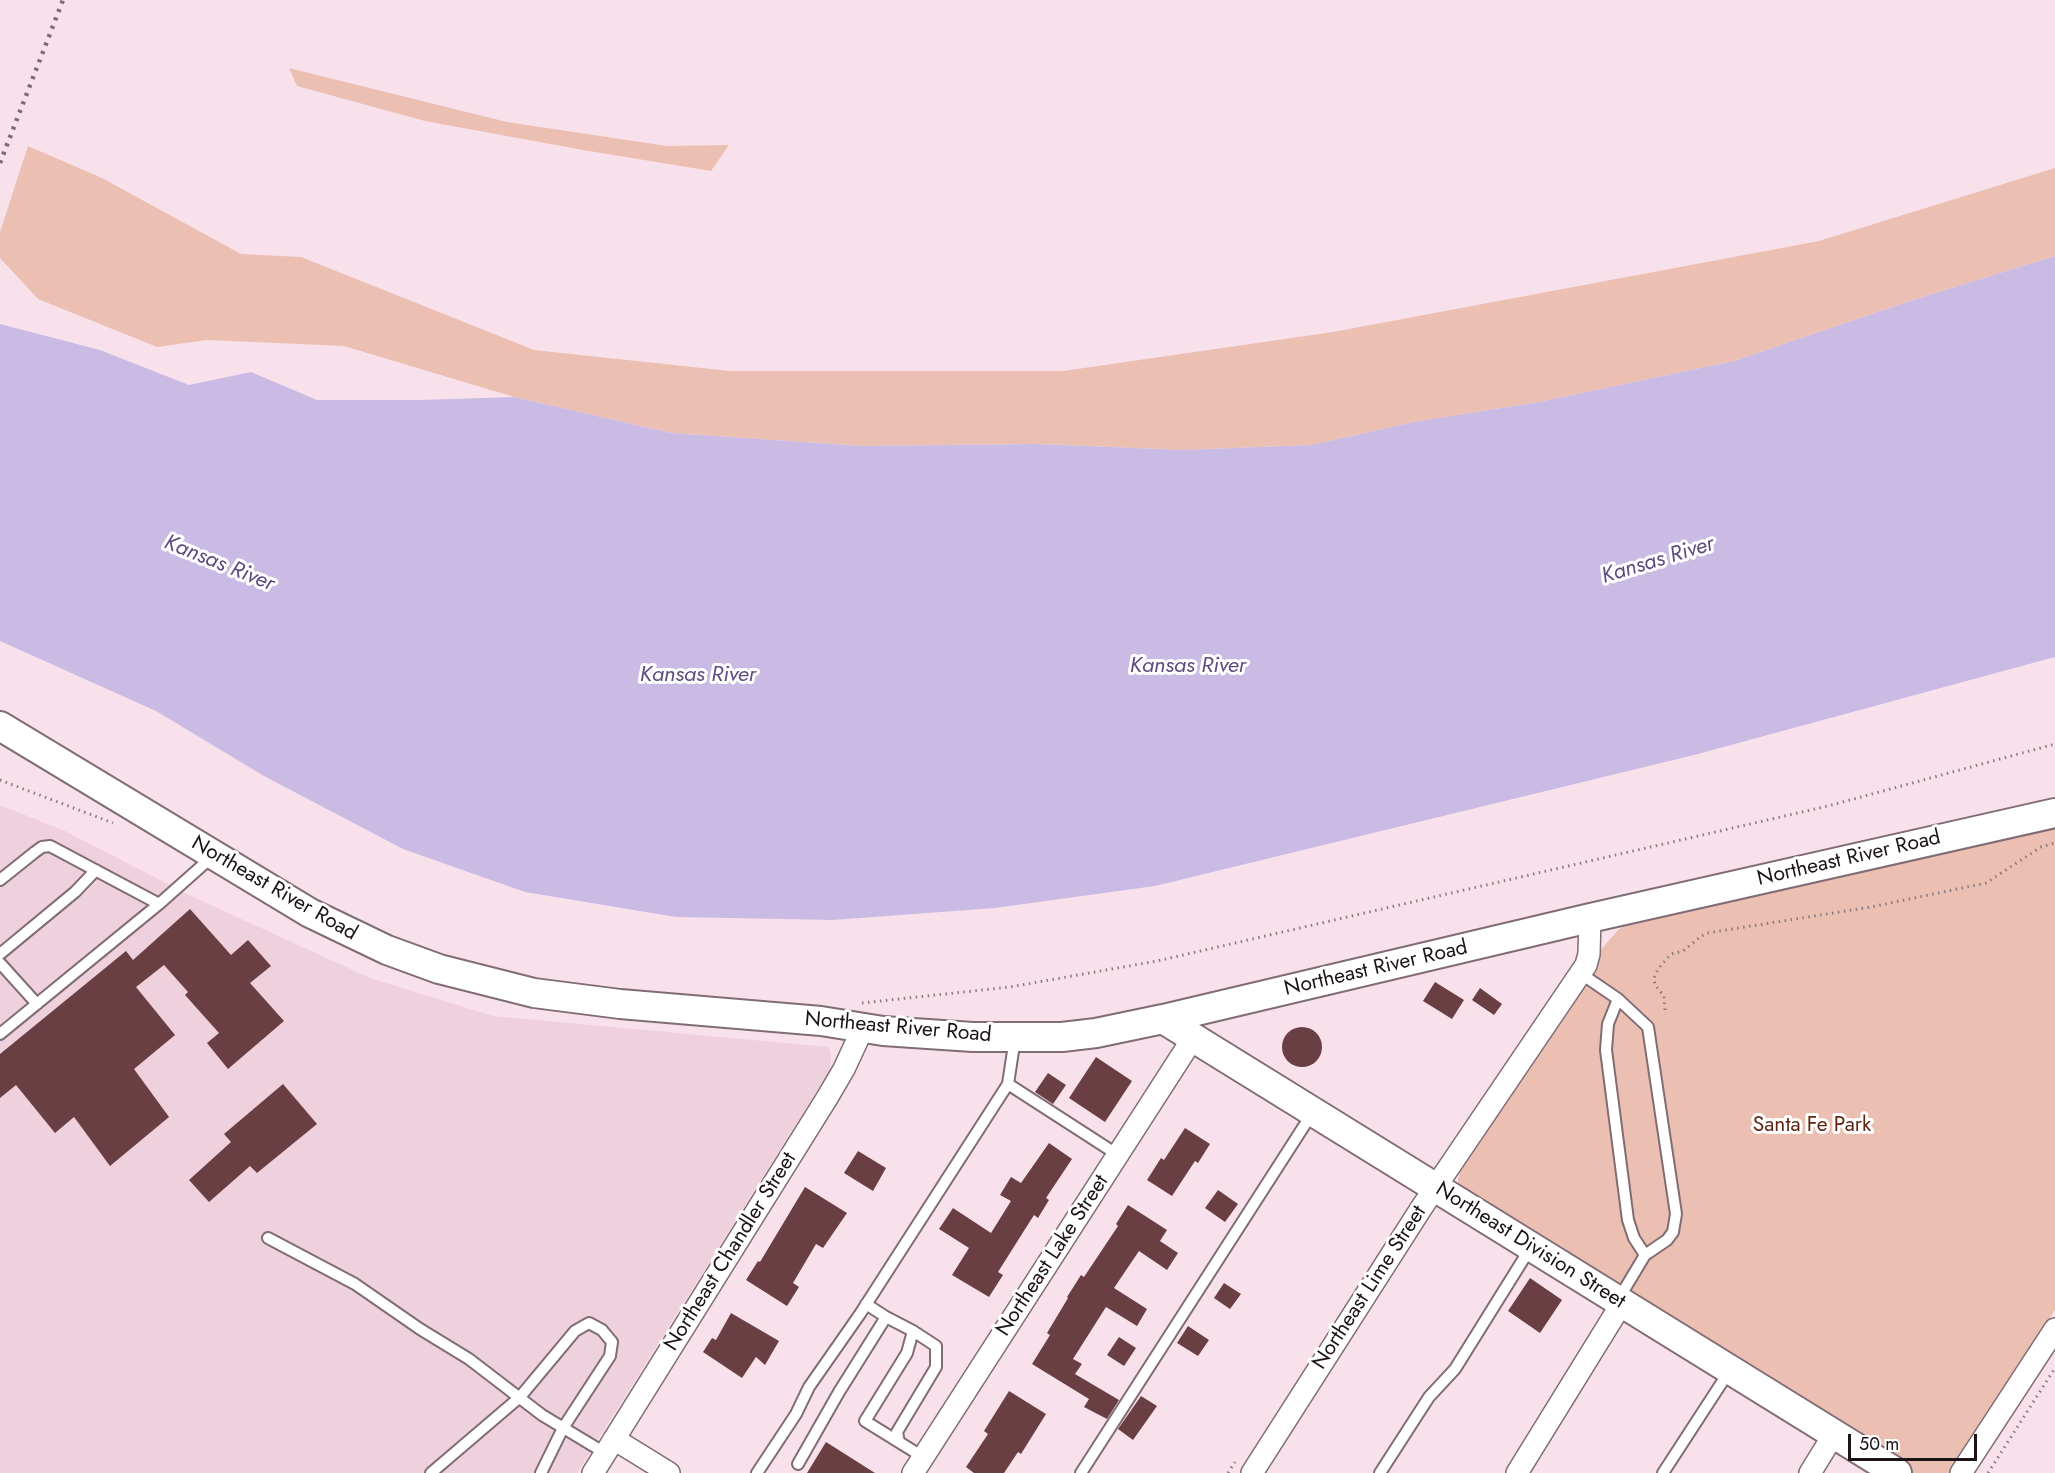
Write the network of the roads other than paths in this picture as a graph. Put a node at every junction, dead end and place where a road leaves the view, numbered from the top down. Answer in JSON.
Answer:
{"nodes":[{"id":1,"x":0,"y":726,"type":"edge"},
{"id":2,"x":2055,"y":813,"type":"edge"},
{"id":3,"x":213,"y":855,"type":"junction"},
{"id":4,"x":96,"y":870,"type":"junction"},
{"id":5,"x":0,"y":880,"type":"edge"},
{"id":6,"x":159,"y":904,"type":"junction"},
{"id":7,"x":1590,"y":918,"type":"junction"},
{"id":8,"x":0,"y":954,"type":"edge"},
{"id":9,"x":0,"y":963,"type":"edge"},
{"id":10,"x":1580,"y":973,"type":"junction"},
{"id":11,"x":1617,"y":999,"type":"junction"},
{"id":12,"x":37,"y":1004,"type":"junction"},
{"id":13,"x":858,"y":1016,"type":"junction"},
{"id":14,"x":1163,"y":1019,"type":"junction"},
{"id":15,"x":0,"y":1034,"type":"edge"},
{"id":16,"x":1015,"y":1038,"type":"junction"},
{"id":17,"x":1193,"y":1038,"type":"junction"},
{"id":18,"x":1008,"y":1084,"type":"junction"},
{"id":19,"x":1313,"y":1112,"type":"junction"},
{"id":20,"x":1118,"y":1155,"type":"junction"},
{"id":21,"x":1436,"y":1188,"type":"junction"},
{"id":22,"x":268,"y":1238,"type":"dead end"},
{"id":23,"x":1531,"y":1247,"type":"junction"},
{"id":24,"x":1645,"y":1255,"type":"junction"},
{"id":25,"x":1620,"y":1302,"type":"junction"},
{"id":26,"x":866,"y":1304,"type":"junction"},
{"id":27,"x":886,"y":1317,"type":"junction"},
{"id":28,"x":2055,"y":1329,"type":"edge"},
{"id":29,"x":913,"y":1331,"type":"junction"},
{"id":30,"x":1730,"y":1370,"type":"junction"},
{"id":31,"x":520,"y":1398,"type":"junction"},
{"id":32,"x":563,"y":1428,"type":"junction"},
{"id":33,"x":1834,"y":1434,"type":"junction"},
{"id":34,"x":899,"y":1442,"type":"junction"},
{"id":35,"x":610,"y":1446,"type":"junction"},
{"id":36,"x":798,"y":1464,"type":"dead end"},
{"id":37,"x":918,"y":1465,"type":"edge"},
{"id":38,"x":431,"y":1473,"type":"edge"},
{"id":39,"x":541,"y":1473,"type":"edge"},
{"id":40,"x":593,"y":1473,"type":"edge"},
{"id":41,"x":669,"y":1473,"type":"edge"},
{"id":42,"x":757,"y":1473,"type":"edge"},
{"id":43,"x":1081,"y":1473,"type":"edge"},
{"id":44,"x":1252,"y":1473,"type":"edge"},
{"id":45,"x":1380,"y":1473,"type":"edge"},
{"id":46,"x":1517,"y":1473,"type":"edge"},
{"id":47,"x":1663,"y":1473,"type":"edge"},
{"id":48,"x":1810,"y":1473,"type":"edge"},
{"id":49,"x":1897,"y":1473,"type":"edge"},
{"id":50,"x":1961,"y":1473,"type":"edge"}],
"edges":[{"from":1,"to":3,"type":"street","name":"Northeast River Road"},
{"from":2,"to":7,"type":"street","name":"Northeast River Road"},
{"from":3,"to":6,"type":"lane"},
{"from":3,"to":13,"type":"street","name":"Northeast River Road"},
{"from":4,"to":5,"type":"lane"},
{"from":4,"to":6,"type":"lane"},
{"from":4,"to":8,"type":"lane"},
{"from":6,"to":12,"type":"lane"},
{"from":7,"to":10,"type":"street","name":"Northeast Lime Street"},
{"from":7,"to":14,"type":"street","name":"Northeast River Road"},
{"from":9,"to":12,"type":"lane"},
{"from":10,"to":11,"type":"lane"},
{"from":10,"to":21,"type":"street","name":"Northeast Lime Street"},
{"from":11,"to":24,"type":"lane"},
{"from":11,"to":24,"type":"lane"},
{"from":12,"to":15,"type":"lane"},
{"from":13,"to":16,"type":"street","name":"Northeast River Road"},
{"from":13,"to":35,"type":"street","name":"Northeast Chandler Street"},
{"from":14,"to":16,"type":"street","name":"Northeast River Road"},
{"from":14,"to":17,"type":"street","name":"Northeast Division Street"},
{"from":16,"to":18,"type":"lane"},
{"from":17,"to":19,"type":"street","name":"Northeast Division Street"},
{"from":17,"to":20,"type":"street","name":"Northeast Lake Street"},
{"from":18,"to":20,"type":"lane"},
{"from":18,"to":26,"type":"lane"},
{"from":19,"to":21,"type":"street","name":"Northeast Division Street"},
{"from":19,"to":43,"type":"lane"},
{"from":20,"to":37,"type":"street","name":"Northeast Lake Street"},
{"from":21,"to":23,"type":"street","name":"Northeast Division Street"},
{"from":21,"to":44,"type":"street","name":"Northeast Lime Street"},
{"from":22,"to":31,"type":"lane"},
{"from":23,"to":25,"type":"street","name":"Northeast Division Street"},
{"from":23,"to":45,"type":"lane"},
{"from":24,"to":25,"type":"lane"},
{"from":25,"to":30,"type":"street","name":"Northeast Division Street"},
{"from":25,"to":46,"type":"street"},
{"from":26,"to":27,"type":"lane"},
{"from":26,"to":42,"type":"lane"},
{"from":27,"to":29,"type":"lane"},
{"from":27,"to":36,"type":"lane"},
{"from":28,"to":50,"type":"street"},
{"from":29,"to":34,"type":"lane"},
{"from":29,"to":34,"type":"lane"},
{"from":30,"to":33,"type":"street","name":"Northeast Division Street"},
{"from":30,"to":47,"type":"lane"},
{"from":31,"to":32,"type":"lane"},
{"from":31,"to":32,"type":"lane"},
{"from":31,"to":38,"type":"lane"},
{"from":32,"to":35,"type":"lane"},
{"from":32,"to":39,"type":"lane"},
{"from":33,"to":48,"type":"street"},
{"from":33,"to":49,"type":"street","name":"Northeast Division Street"},
{"from":34,"to":37,"type":"lane"},
{"from":35,"to":40,"type":"street","name":"Northeast Chandler Street"},
{"from":35,"to":41,"type":"street"}]}
